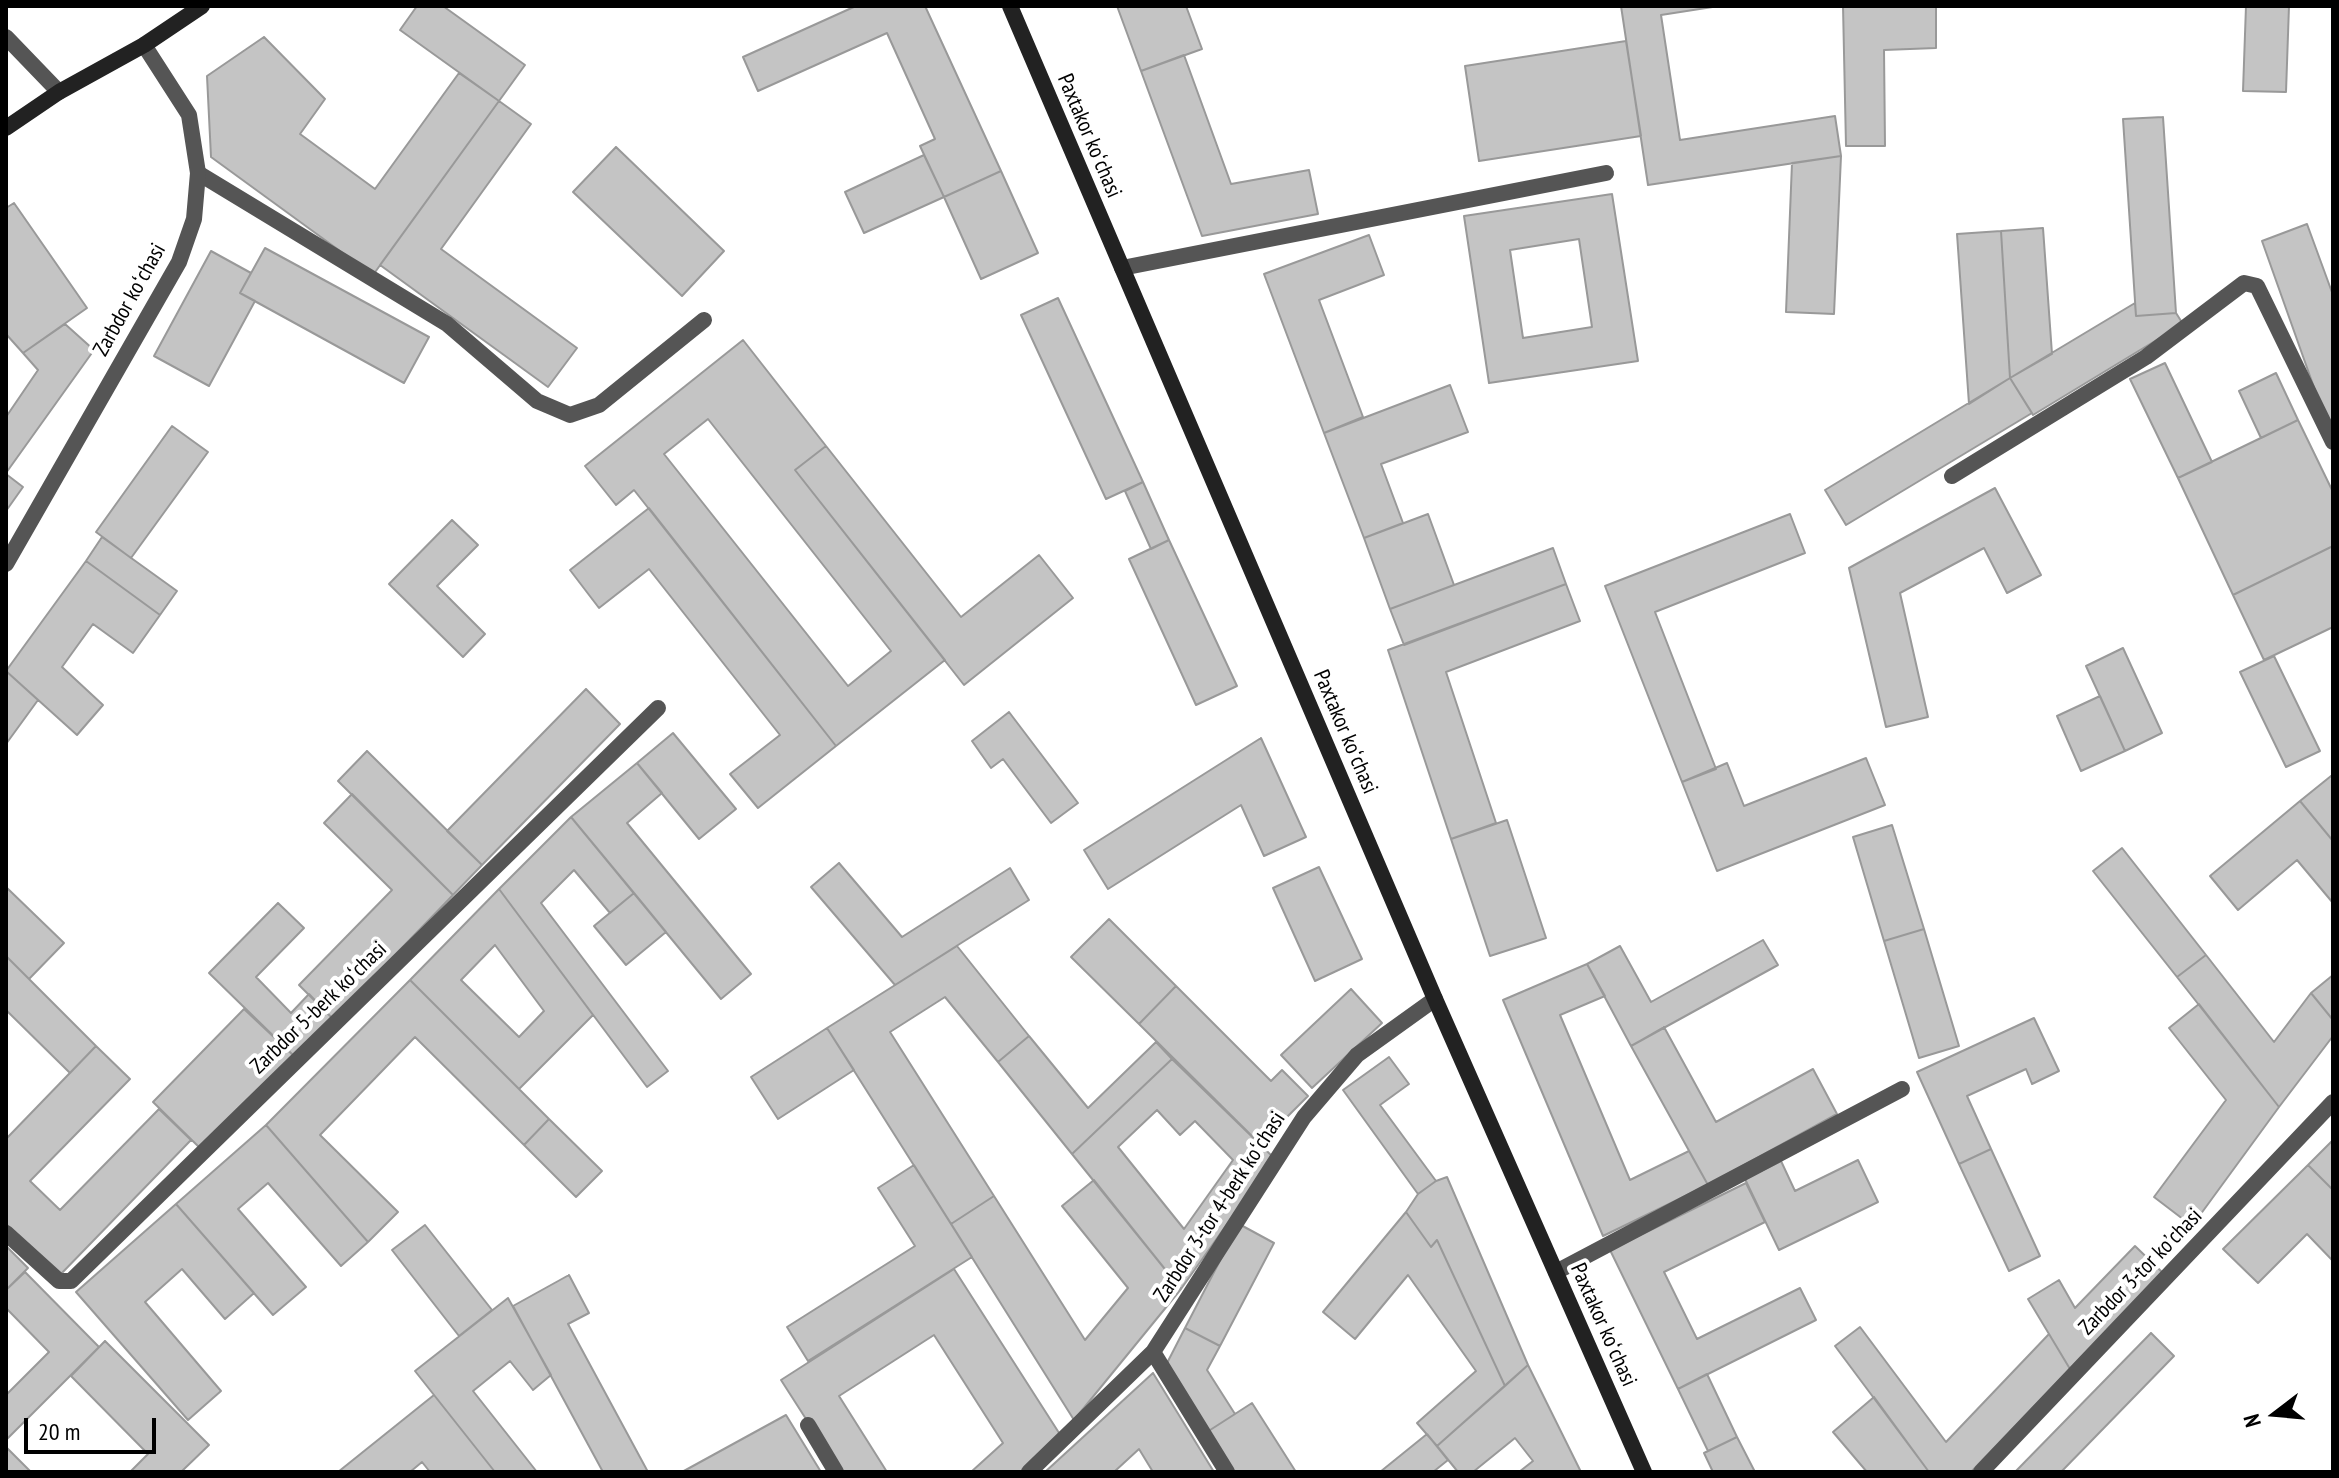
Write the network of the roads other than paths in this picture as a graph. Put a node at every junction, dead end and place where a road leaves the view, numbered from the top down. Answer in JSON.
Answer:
{"nodes":[{"id":1,"x":202,"y":6,"type":"edge"},
{"id":2,"x":1010,"y":6,"type":"edge"},
{"id":3,"x":6,"y":37,"type":"edge"},
{"id":4,"x":144,"y":45,"type":"junction"},
{"id":5,"x":59,"y":92,"type":"junction"},
{"id":6,"x":6,"y":128,"type":"edge"},
{"id":7,"x":198,"y":173,"type":"junction"},
{"id":8,"x":1606,"y":173,"type":"dead end"},
{"id":9,"x":1122,"y":268,"type":"junction"},
{"id":10,"x":704,"y":320,"type":"dead end"},
{"id":11,"x":2333,"y":442,"type":"edge"},
{"id":12,"x":1952,"y":476,"type":"dead end"},
{"id":13,"x":6,"y":564,"type":"edge"},
{"id":14,"x":658,"y":708,"type":"dead end"},
{"id":15,"x":1435,"y":999,"type":"junction"},
{"id":16,"x":1902,"y":1089,"type":"dead end"},
{"id":17,"x":2333,"y":1102,"type":"edge"},
{"id":18,"x":6,"y":1233,"type":"edge"},
{"id":19,"x":1556,"y":1272,"type":"junction"},
{"id":20,"x":1153,"y":1352,"type":"junction"},
{"id":21,"x":808,"y":1425,"type":"dead end"},
{"id":22,"x":836,"y":1472,"type":"edge"},
{"id":23,"x":1029,"y":1472,"type":"edge"},
{"id":24,"x":1227,"y":1472,"type":"edge"},
{"id":25,"x":1644,"y":1472,"type":"edge"},
{"id":26,"x":1981,"y":1472,"type":"edge"}],
"edges":[{"from":1,"to":4,"type":"main road"},
{"from":2,"to":9,"type":"main road","name":"Paxtakor koʻchasi"},
{"from":3,"to":5,"type":"street"},
{"from":4,"to":5,"type":"main road"},
{"from":4,"to":7,"type":"street","name":"Zarbdor koʻchasi"},
{"from":5,"to":6,"type":"main road"},
{"from":7,"to":10,"type":"street"},
{"from":7,"to":13,"type":"street","name":"Zarbdor koʻchasi"},
{"from":8,"to":9,"type":"street"},
{"from":9,"to":15,"type":"main road","name":"Paxtakor koʻchasi"},
{"from":11,"to":12,"type":"street"},
{"from":14,"to":18,"type":"street","name":"Zarbdor 5-berk koʻchasi"},
{"from":15,"to":19,"type":"main road","name":"Paxtakor koʻchasi"},
{"from":15,"to":20,"type":"street","name":"Zarbdor 3-tor 4-berk koʻchasi"},
{"from":16,"to":19,"type":"street"},
{"from":17,"to":26,"type":"street","name":"Zarbdor 3-tor koʼchasi"},
{"from":19,"to":25,"type":"main road","name":"Paxtakor koʻchasi"},
{"from":20,"to":23,"type":"street","name":"Zarbdor 3-tor 4-berk koʻchasi"},
{"from":20,"to":24,"type":"street"},
{"from":21,"to":22,"type":"street"}]}
